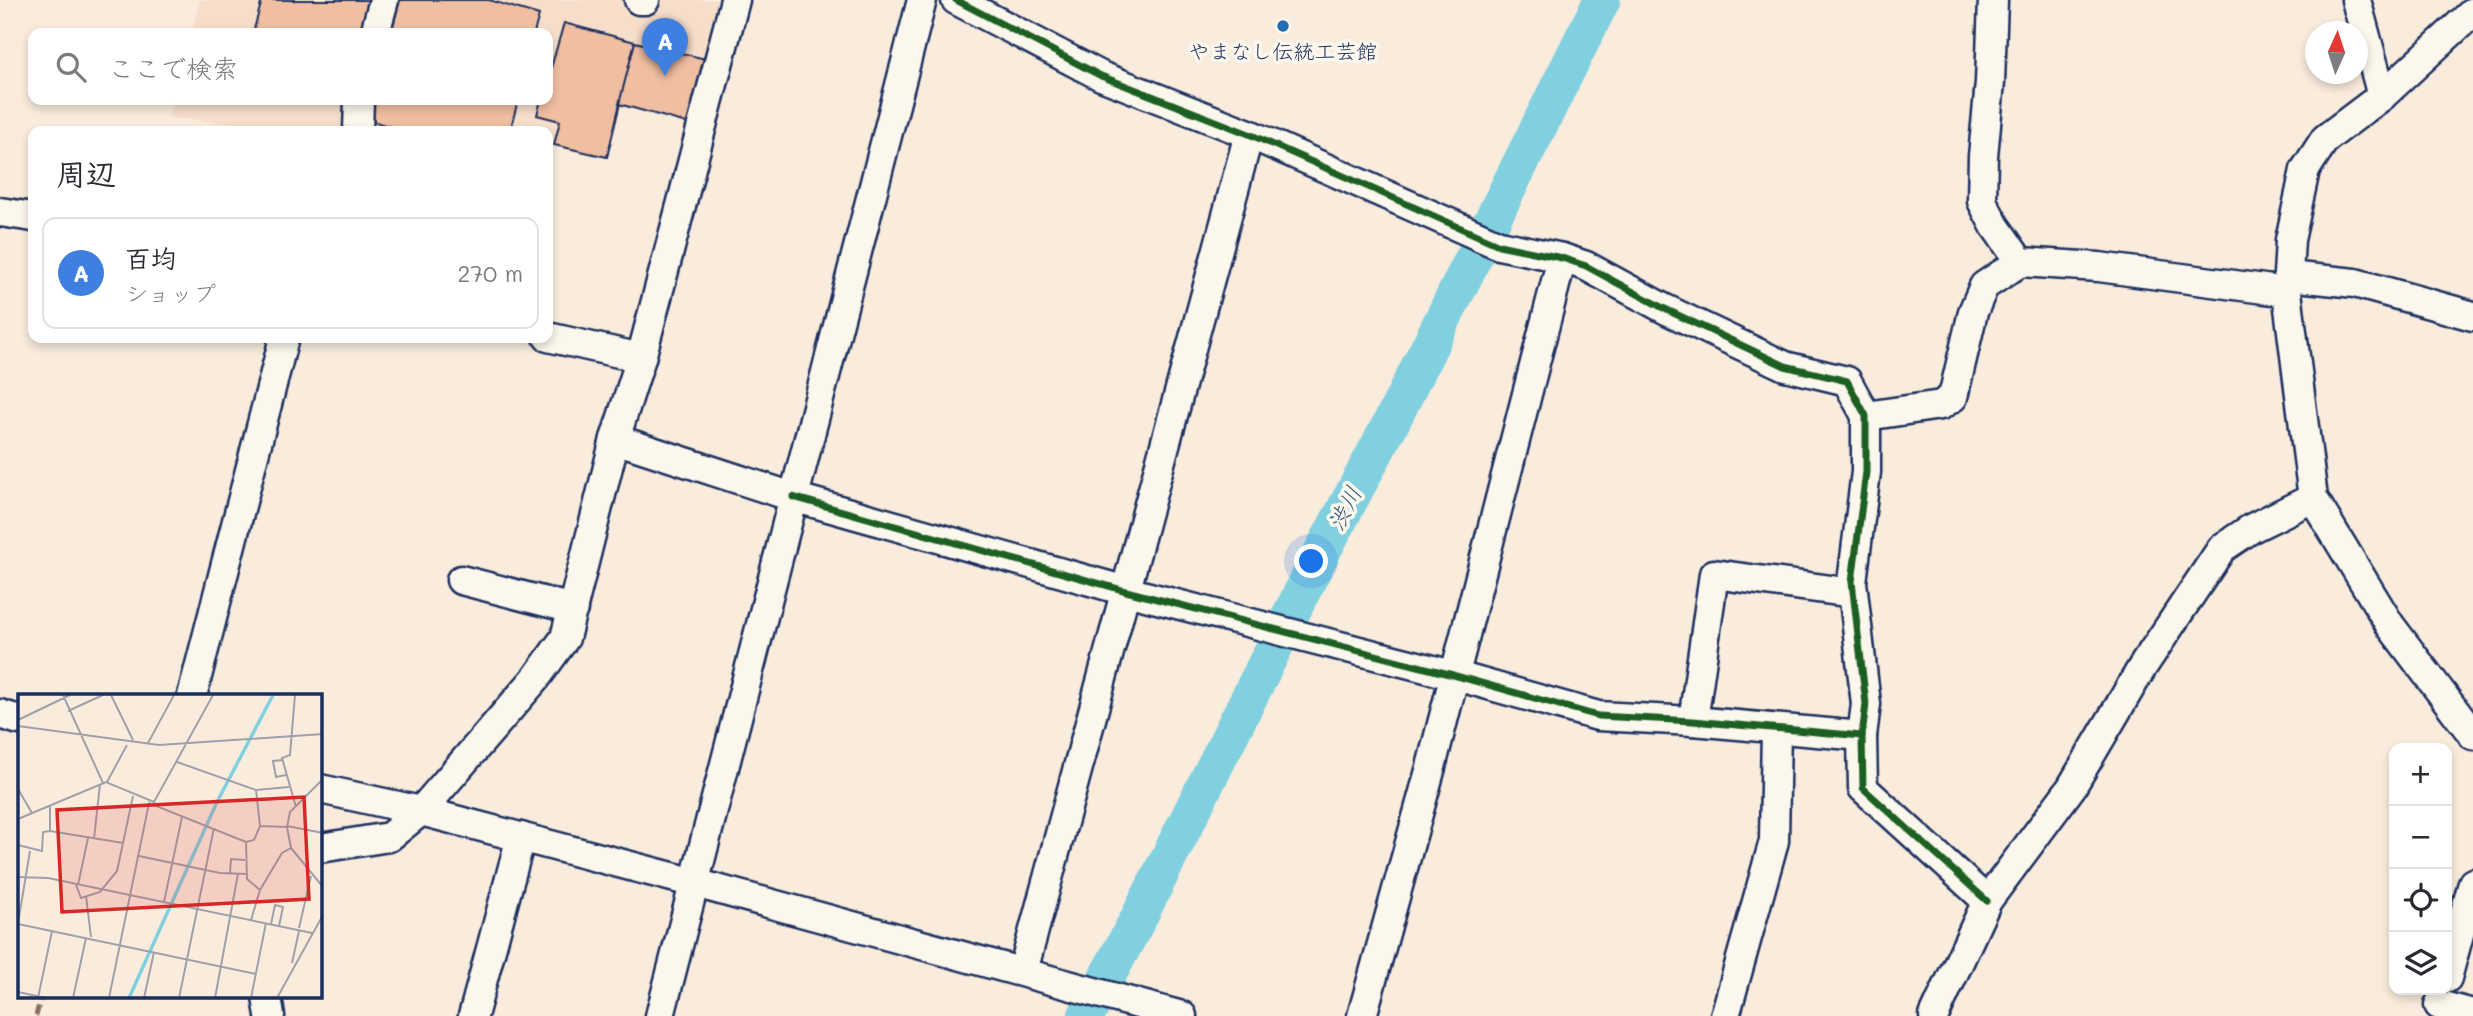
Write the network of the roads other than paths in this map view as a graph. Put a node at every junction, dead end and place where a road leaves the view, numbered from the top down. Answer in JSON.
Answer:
{"nodes":[{"id":1,"x":384,"y":0,"type":"edge"},
{"id":2,"x":639,"y":0,"type":"edge"},
{"id":3,"x":645,"y":0,"type":"edge"},
{"id":4,"x":735,"y":0,"type":"edge"},
{"id":5,"x":922,"y":0,"type":"edge"},
{"id":6,"x":956,"y":0,"type":"edge"},
{"id":7,"x":1993,"y":0,"type":"edge"},
{"id":8,"x":2356,"y":0,"type":"edge"},
{"id":9,"x":2473,"y":12,"type":"edge"},
{"id":10,"x":376,"y":28,"type":"edge"},
{"id":11,"x":2382,"y":96,"type":"junction"},
{"id":12,"x":359,"y":105,"type":"edge"},
{"id":13,"x":358,"y":126,"type":"edge"},
{"id":14,"x":1248,"y":134,"type":"junction"},
{"id":15,"x":0,"y":212,"type":"edge"},
{"id":16,"x":28,"y":216,"type":"edge"},
{"id":17,"x":1562,"y":258,"type":"junction"},
{"id":18,"x":2020,"y":262,"type":"junction"},
{"id":19,"x":2287,"y":284,"type":"junction"},
{"id":20,"x":2473,"y":316,"type":"edge"},
{"id":21,"x":553,"y":338,"type":"edge"},
{"id":22,"x":283,"y":343,"type":"edge"},
{"id":23,"x":641,"y":358,"type":"junction"},
{"id":24,"x":1866,"y":416,"type":"junction"},
{"id":25,"x":615,"y":439,"type":"junction"},
{"id":26,"x":793,"y":497,"type":"junction"},
{"id":27,"x":2313,"y":498,"type":"junction"},
{"id":28,"x":461,"y":580,"type":"dead end"},
{"id":29,"x":1126,"y":591,"type":"junction"},
{"id":30,"x":1853,"y":593,"type":"junction"},
{"id":31,"x":573,"y":608,"type":"junction"},
{"id":32,"x":1453,"y":675,"type":"junction"},
{"id":33,"x":193,"y":694,"type":"edge"},
{"id":34,"x":0,"y":714,"type":"edge"},
{"id":35,"x":18,"y":720,"type":"edge"},
{"id":36,"x":1693,"y":721,"type":"junction"},
{"id":37,"x":1776,"y":729,"type":"junction"},
{"id":38,"x":2473,"y":735,"type":"edge"},
{"id":39,"x":1862,"y":736,"type":"junction"},
{"id":40,"x":322,"y":789,"type":"edge"},
{"id":41,"x":421,"y":811,"type":"junction"},
{"id":42,"x":521,"y":838,"type":"junction"},
{"id":43,"x":322,"y":848,"type":"edge"},
{"id":44,"x":695,"y":883,"type":"junction"},
{"id":45,"x":2473,"y":883,"type":"edge"},
{"id":46,"x":1987,"y":901,"type":"junction"},
{"id":47,"x":2452,"y":960,"type":"edge"},
{"id":48,"x":1023,"y":971,"type":"junction"},
{"id":49,"x":267,"y":998,"type":"edge"},
{"id":50,"x":2440,"y":1004,"type":"edge"},
{"id":51,"x":2473,"y":1014,"type":"edge"},
{"id":52,"x":270,"y":1016,"type":"edge"},
{"id":53,"x":473,"y":1016,"type":"edge"},
{"id":54,"x":660,"y":1016,"type":"edge"},
{"id":55,"x":1182,"y":1016,"type":"edge"},
{"id":56,"x":1362,"y":1016,"type":"edge"},
{"id":57,"x":1725,"y":1016,"type":"edge"},
{"id":58,"x":1934,"y":1016,"type":"edge"}],
"edges":[{"from":1,"to":10,"type":"street"},
{"from":2,"to":3,"type":"street"},
{"from":4,"to":23,"type":"street"},
{"from":5,"to":26,"type":"street"},
{"from":6,"to":14,"type":"street"},
{"from":7,"to":18,"type":"street"},
{"from":8,"to":11,"type":"street"},
{"from":9,"to":11,"type":"street"},
{"from":11,"to":19,"type":"street"},
{"from":12,"to":13,"type":"street"},
{"from":14,"to":17,"type":"street"},
{"from":14,"to":29,"type":"street"},
{"from":15,"to":16,"type":"street"},
{"from":17,"to":24,"type":"street"},
{"from":17,"to":32,"type":"street"},
{"from":18,"to":19,"type":"street"},
{"from":18,"to":24,"type":"street"},
{"from":19,"to":20,"type":"street"},
{"from":19,"to":27,"type":"street"},
{"from":21,"to":23,"type":"street"},
{"from":22,"to":33,"type":"street"},
{"from":23,"to":25,"type":"street"},
{"from":24,"to":30,"type":"street"},
{"from":25,"to":26,"type":"street"},
{"from":25,"to":31,"type":"street"},
{"from":26,"to":29,"type":"street"},
{"from":26,"to":44,"type":"street"},
{"from":27,"to":38,"type":"street"},
{"from":27,"to":46,"type":"street"},
{"from":28,"to":31,"type":"street"},
{"from":29,"to":32,"type":"street"},
{"from":29,"to":48,"type":"street"},
{"from":30,"to":36,"type":"street"},
{"from":30,"to":39,"type":"street"},
{"from":31,"to":41,"type":"street"},
{"from":32,"to":36,"type":"street"},
{"from":32,"to":56,"type":"street"},
{"from":34,"to":35,"type":"street"},
{"from":36,"to":37,"type":"street"},
{"from":37,"to":39,"type":"street"},
{"from":37,"to":57,"type":"street"},
{"from":39,"to":46,"type":"street"},
{"from":40,"to":41,"type":"street"},
{"from":41,"to":42,"type":"street"},
{"from":41,"to":43,"type":"street"},
{"from":42,"to":44,"type":"street"},
{"from":42,"to":53,"type":"street"},
{"from":44,"to":48,"type":"street"},
{"from":44,"to":54,"type":"street"},
{"from":45,"to":47,"type":"street"},
{"from":46,"to":58,"type":"street"},
{"from":48,"to":55,"type":"street"},
{"from":49,"to":52,"type":"street"},
{"from":50,"to":51,"type":"street"}]}
